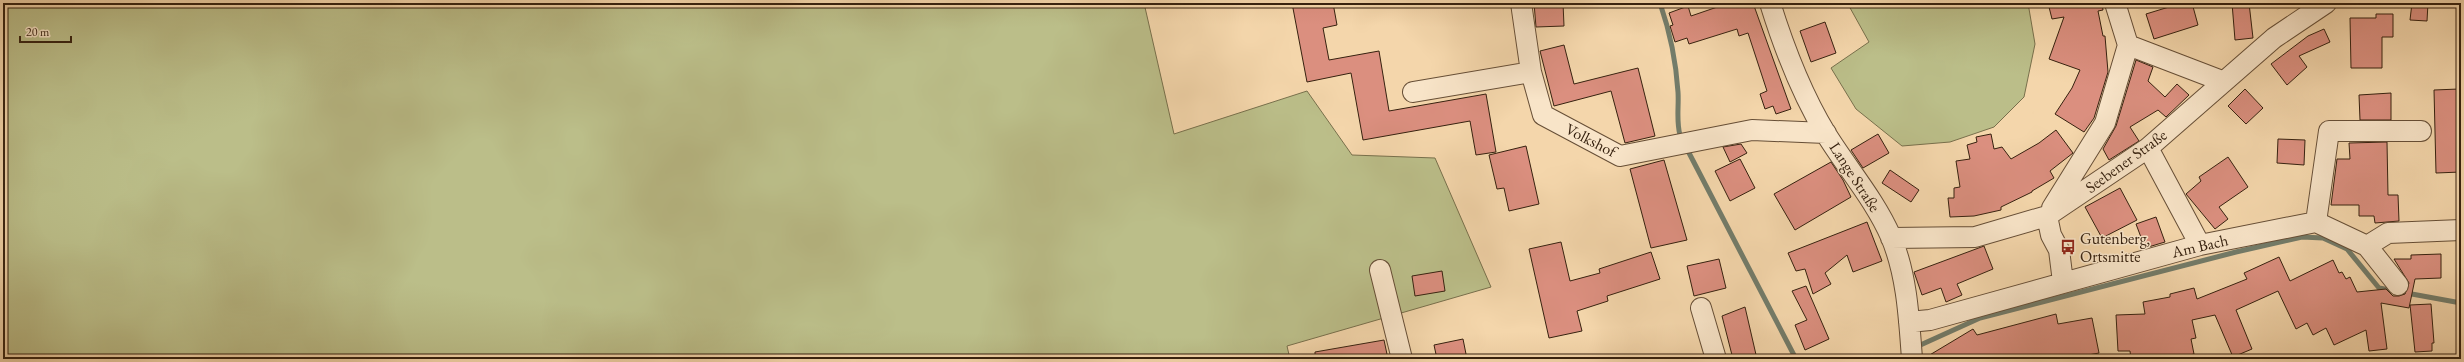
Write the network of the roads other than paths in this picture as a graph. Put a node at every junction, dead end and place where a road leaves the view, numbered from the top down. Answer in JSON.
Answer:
{"nodes":[{"id":1,"x":1521,"y":3,"type":"edge"},
{"id":2,"x":1770,"y":3,"type":"edge"},
{"id":3,"x":2115,"y":3,"type":"edge"},
{"id":4,"x":2326,"y":3,"type":"edge"},
{"id":5,"x":2128,"y":45,"type":"junction"},
{"id":6,"x":1531,"y":72,"type":"junction"},
{"id":7,"x":2222,"y":82,"type":"junction"},
{"id":8,"x":1413,"y":92,"type":"dead end"},
{"id":9,"x":2421,"y":131,"type":"dead end"},
{"id":10,"x":1826,"y":133,"type":"junction"},
{"id":11,"x":2148,"y":148,"type":"junction"},
{"id":12,"x":2047,"y":216,"type":"junction"},
{"id":13,"x":2316,"y":222,"type":"junction"},
{"id":14,"x":2461,"y":230,"type":"edge"},
{"id":15,"x":1891,"y":238,"type":"junction"},
{"id":16,"x":2200,"y":245,"type":"junction"},
{"id":17,"x":2367,"y":246,"type":"junction"},
{"id":18,"x":1380,"y":270,"type":"dead end"},
{"id":19,"x":2063,"y":282,"type":"junction"},
{"id":20,"x":2398,"y":285,"type":"dead end"},
{"id":21,"x":1701,"y":308,"type":"dead end"},
{"id":22,"x":1910,"y":328,"type":"junction"},
{"id":23,"x":1912,"y":357,"type":"edge"},
{"id":24,"x":1402,"y":359,"type":"edge"},
{"id":25,"x":1716,"y":359,"type":"edge"}],
"edges":[{"from":1,"to":6,"type":"street","name":"Volkshof"},
{"from":2,"to":10,"type":"street","name":"Lange Straße"},
{"from":3,"to":5,"type":"street"},
{"from":4,"to":7,"type":"street","name":"Seebener Straße"},
{"from":5,"to":7,"type":"street"},
{"from":5,"to":12,"type":"street"},
{"from":6,"to":8,"type":"street"},
{"from":6,"to":10,"type":"street","name":"Volkshof"},
{"from":7,"to":11,"type":"street","name":"Seebener Straße"},
{"from":9,"to":13,"type":"street"},
{"from":10,"to":15,"type":"street","name":"Lange Straße"},
{"from":11,"to":12,"type":"street","name":"Seebener Straße"},
{"from":11,"to":16,"type":"street"},
{"from":12,"to":15,"type":"street","name":"Seebener Straße"},
{"from":12,"to":19,"type":"street"},
{"from":13,"to":16,"type":"street","name":"Am Bach"},
{"from":13,"to":17,"type":"street"},
{"from":14,"to":17,"type":"street"},
{"from":15,"to":22,"type":"street","name":"Lange Straße"},
{"from":16,"to":19,"type":"street","name":"Am Bach"},
{"from":17,"to":20,"type":"street"},
{"from":18,"to":24,"type":"street"},
{"from":19,"to":22,"type":"street","name":"Am Bach"},
{"from":21,"to":25,"type":"street"},
{"from":22,"to":23,"type":"street","name":"Lange Straße"}]}
